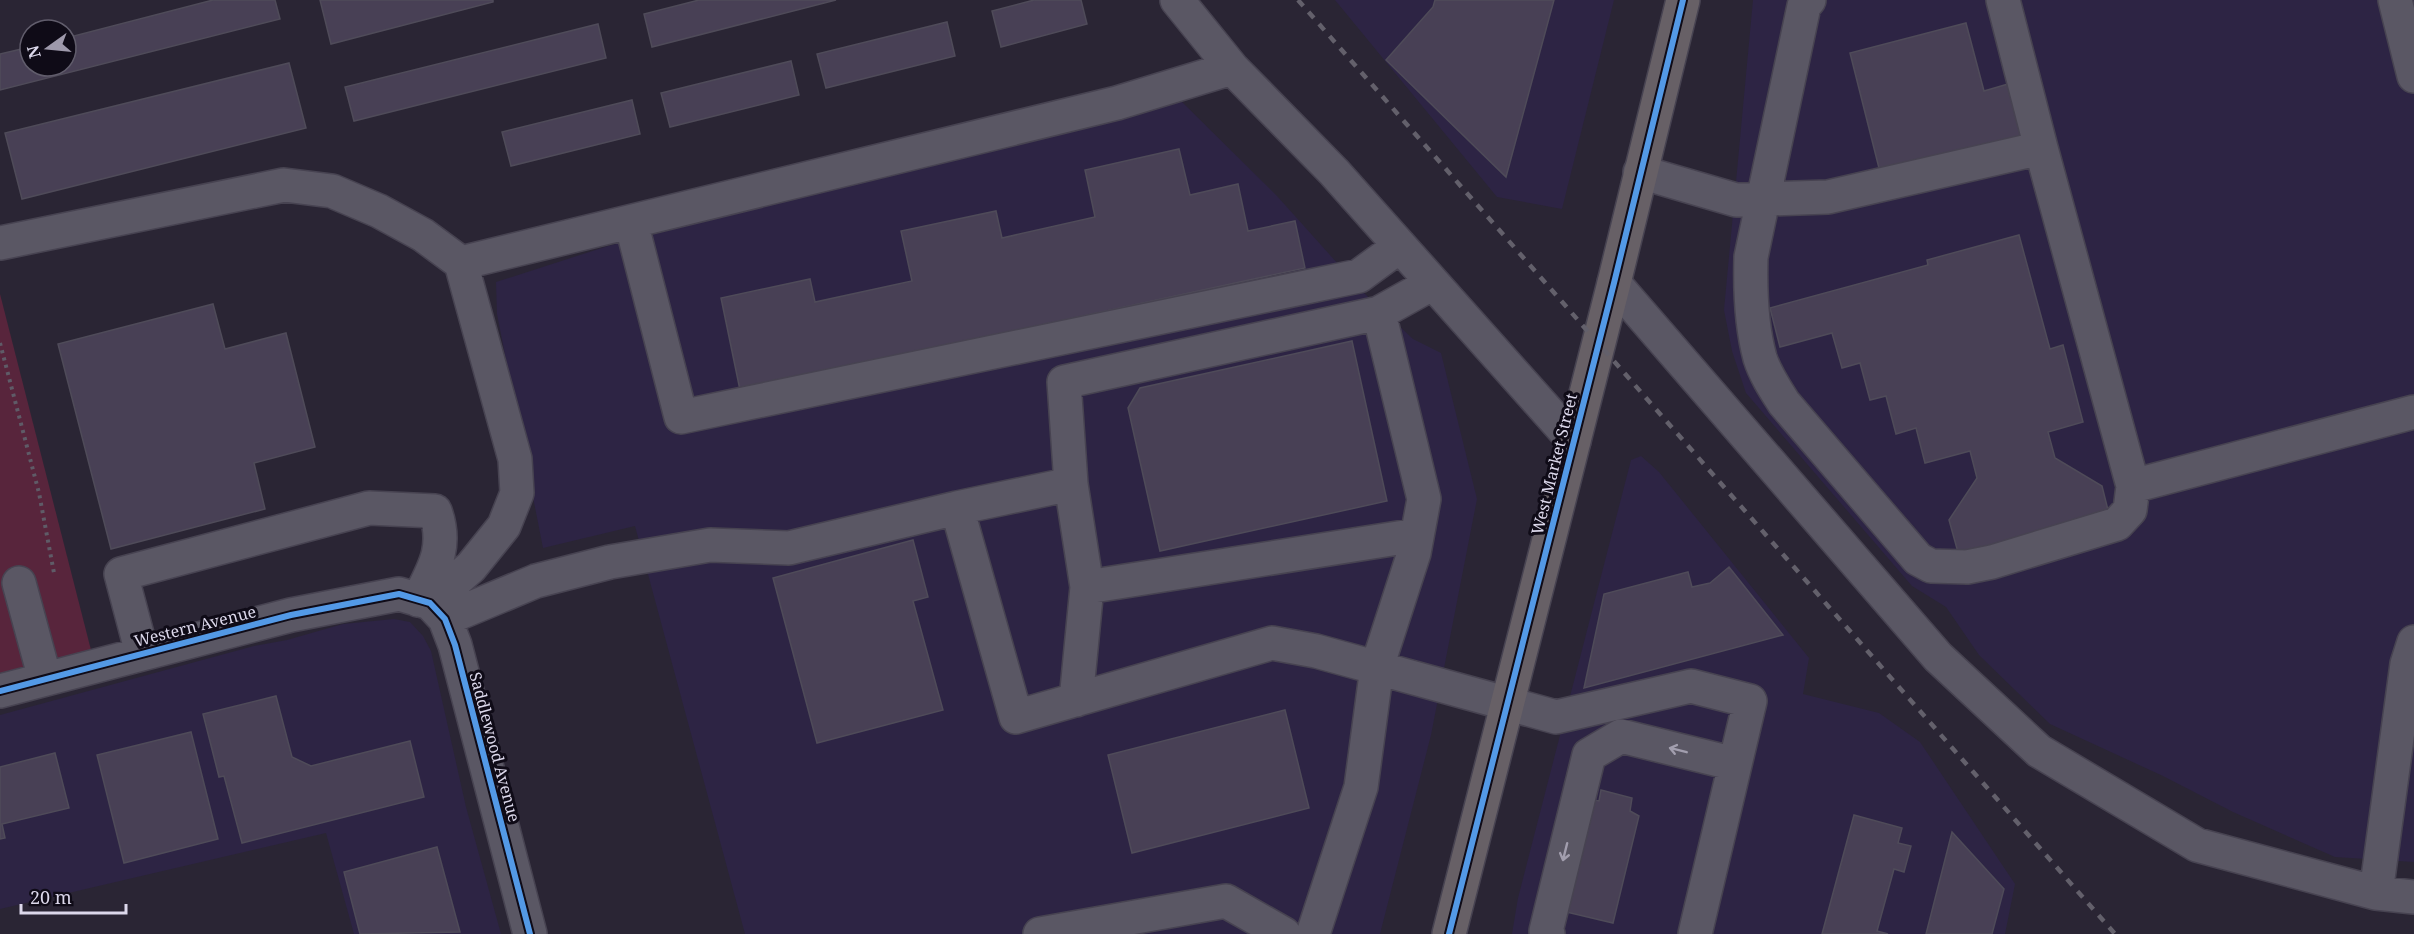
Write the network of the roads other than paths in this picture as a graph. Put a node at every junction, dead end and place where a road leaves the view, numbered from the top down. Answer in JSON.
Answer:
{"nodes":[{"id":1,"x":1177,"y":0,"type":"edge"},
{"id":2,"x":1683,"y":0,"type":"edge"},
{"id":3,"x":1809,"y":0,"type":"edge"},
{"id":4,"x":2002,"y":0,"type":"edge"},
{"id":5,"x":2395,"y":0,"type":"edge"},
{"id":6,"x":1232,"y":68,"type":"junction"},
{"id":7,"x":2414,"y":76,"type":"edge"},
{"id":8,"x":2041,"y":148,"type":"junction"},
{"id":9,"x":1640,"y":172,"type":"junction"},
{"id":10,"x":1762,"y":199,"type":"junction"},
{"id":11,"x":631,"y":222,"type":"junction"},
{"id":12,"x":0,"y":243,"type":"edge"},
{"id":13,"x":1400,"y":246,"type":"junction"},
{"id":14,"x":461,"y":263,"type":"junction"},
{"id":15,"x":1614,"y":283,"type":"junction"},
{"id":16,"x":1433,"y":284,"type":"junction"},
{"id":17,"x":1379,"y":313,"type":"junction"},
{"id":18,"x":2414,"y":412,"type":"edge"},
{"id":19,"x":1574,"y":441,"type":"junction"},
{"id":20,"x":1071,"y":484,"type":"junction"},
{"id":21,"x":2133,"y":486,"type":"junction"},
{"id":22,"x":957,"y":508,"type":"junction"},
{"id":23,"x":1417,"y":535,"type":"junction"},
{"id":24,"x":19,"y":583,"type":"dead end"},
{"id":25,"x":1087,"y":587,"type":"junction"},
{"id":26,"x":423,"y":604,"type":"junction"},
{"id":27,"x":142,"y":653,"type":"junction"},
{"id":28,"x":2412,"y":656,"type":"edge"},
{"id":29,"x":1377,"y":667,"type":"junction"},
{"id":30,"x":45,"y":679,"type":"junction"},
{"id":31,"x":0,"y":691,"type":"edge"},
{"id":32,"x":1076,"y":700,"type":"junction"},
{"id":33,"x":1507,"y":705,"type":"junction"},
{"id":34,"x":1735,"y":764,"type":"junction"},
{"id":35,"x":2376,"y":893,"type":"junction"},
{"id":36,"x":2414,"y":897,"type":"edge"},
{"id":37,"x":530,"y":934,"type":"edge"},
{"id":38,"x":1040,"y":934,"type":"edge"},
{"id":39,"x":1284,"y":934,"type":"edge"},
{"id":40,"x":1313,"y":934,"type":"edge"},
{"id":41,"x":1449,"y":934,"type":"edge"},
{"id":42,"x":1548,"y":934,"type":"edge"},
{"id":43,"x":1695,"y":934,"type":"edge"}],
"edges":[{"from":1,"to":6,"type":"street"},
{"from":2,"to":9,"type":"main road","name":"West Market Street"},
{"from":3,"to":10,"type":"street"},
{"from":4,"to":8,"type":"street"},
{"from":5,"to":7,"type":"street"},
{"from":6,"to":11,"type":"street"},
{"from":6,"to":13,"type":"street"},
{"from":8,"to":10,"type":"street"},
{"from":8,"to":21,"type":"street"},
{"from":9,"to":10,"type":"street"},
{"from":9,"to":15,"type":"main road","name":"West Market Street"},
{"from":10,"to":21,"type":"street"},
{"from":11,"to":13,"type":"street"},
{"from":11,"to":14,"type":"street"},
{"from":12,"to":14,"type":"street"},
{"from":13,"to":16,"type":"street"},
{"from":14,"to":26,"type":"street"},
{"from":15,"to":19,"type":"main road","name":"West Market Street"},
{"from":15,"to":35,"type":"street"},
{"from":16,"to":17,"type":"street"},
{"from":16,"to":19,"type":"street"},
{"from":17,"to":20,"type":"street"},
{"from":17,"to":23,"type":"street"},
{"from":18,"to":21,"type":"street"},
{"from":19,"to":33,"type":"main road","name":"West Market Street"},
{"from":20,"to":22,"type":"street","name":"Western Avenue"},
{"from":20,"to":25,"type":"street"},
{"from":22,"to":26,"type":"street","name":"Western Avenue"},
{"from":22,"to":32,"type":"street"},
{"from":23,"to":25,"type":"street"},
{"from":23,"to":29,"type":"street"},
{"from":24,"to":30,"type":"street"},
{"from":25,"to":32,"type":"street"},
{"from":26,"to":27,"type":"street","name":"Western Avenue"},
{"from":26,"to":27,"type":"street"},
{"from":26,"to":37,"type":"street","name":"Saddlewood Avenue"},
{"from":27,"to":30,"type":"street","name":"Western Avenue"},
{"from":28,"to":35,"type":"street"},
{"from":29,"to":32,"type":"street"},
{"from":29,"to":33,"type":"street"},
{"from":29,"to":40,"type":"street"},
{"from":30,"to":31,"type":"street","name":"Western Avenue"},
{"from":33,"to":34,"type":"street"},
{"from":33,"to":41,"type":"main road","name":"West Market Street"},
{"from":34,"to":42,"type":"street","one_way":true},
{"from":34,"to":43,"type":"street"},
{"from":35,"to":36,"type":"street"},
{"from":38,"to":39,"type":"street"}]}
